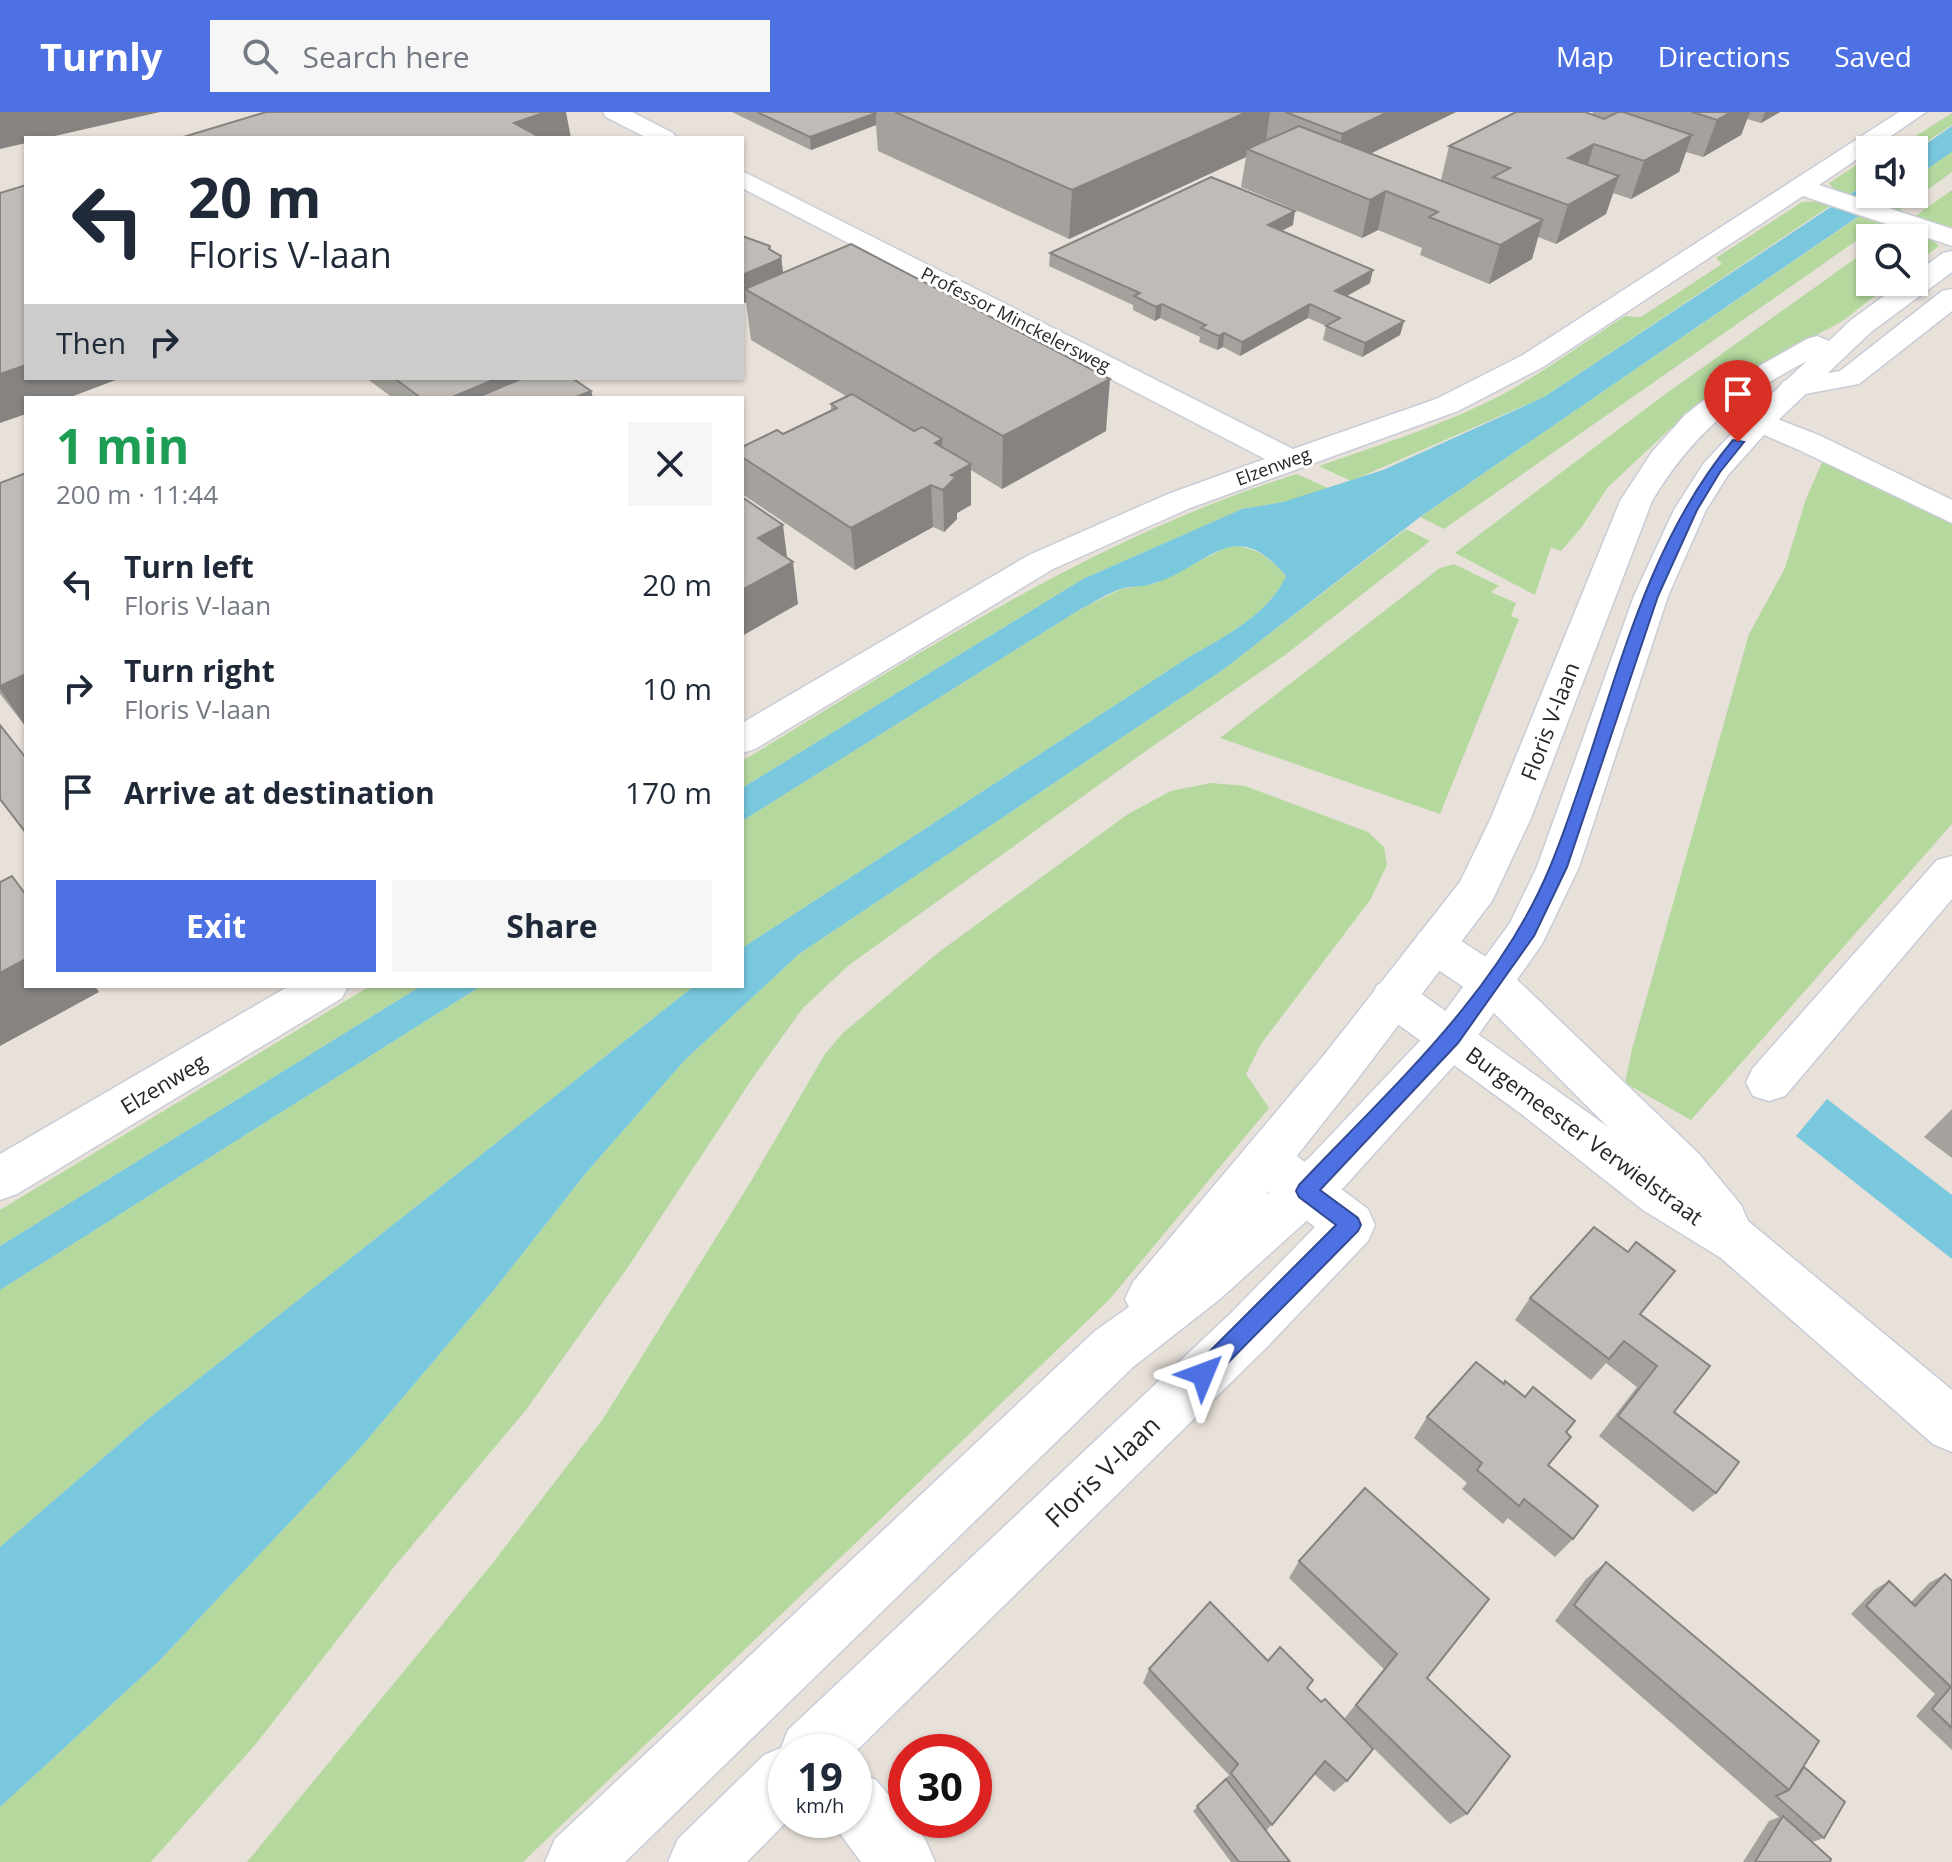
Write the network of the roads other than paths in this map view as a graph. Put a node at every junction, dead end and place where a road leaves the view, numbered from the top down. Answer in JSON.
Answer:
{"nodes":[{"id":1,"x":614,"y":112,"type":"edge"},
{"id":2,"x":1915,"y":112,"type":"edge"},
{"id":3,"x":661,"y":136,"type":"edge"},
{"id":4,"x":744,"y":179,"type":"edge"},
{"id":5,"x":1800,"y":187,"type":"junction"},
{"id":6,"x":1952,"y":238,"type":"edge"},
{"id":7,"x":1952,"y":259,"type":"edge"},
{"id":8,"x":1952,"y":297,"type":"edge"},
{"id":9,"x":1861,"y":326,"type":"junction"},
{"id":10,"x":1794,"y":387,"type":"junction"},
{"id":11,"x":1719,"y":405,"type":"junction"},
{"id":12,"x":1760,"y":421,"type":"junction"},
{"id":13,"x":1290,"y":460,"type":"junction"},
{"id":14,"x":1952,"y":513,"type":"edge"},
{"id":15,"x":744,"y":739,"type":"edge"},
{"id":16,"x":1952,"y":871,"type":"edge"},
{"id":17,"x":1434,"y":945,"type":"junction"},
{"id":18,"x":1493,"y":984,"type":"junction"},
{"id":19,"x":323,"y":988,"type":"edge"},
{"id":20,"x":1393,"y":997,"type":"junction"},
{"id":21,"x":1451,"y":1038,"type":"junction"},
{"id":22,"x":1769,"y":1082,"type":"dead end"},
{"id":23,"x":1286,"y":1176,"type":"junction"},
{"id":24,"x":0,"y":1179,"type":"edge"},
{"id":25,"x":1739,"y":1242,"type":"junction"},
{"id":26,"x":1952,"y":1425,"type":"edge"},
{"id":27,"x":830,"y":1734,"type":"edge"},
{"id":28,"x":768,"y":1795,"type":"edge"},
{"id":29,"x":872,"y":1824,"type":"edge"},
{"id":30,"x":578,"y":1862,"type":"edge"},
{"id":31,"x":701,"y":1862,"type":"edge"},
{"id":32,"x":902,"y":1862,"type":"edge"}],
"edges":[{"from":1,"to":3,"type":"street"},
{"from":2,"to":5,"type":"street","name":"Elzenweg"},
{"from":4,"to":13,"type":"street","name":"Professor Minckelersweg"},
{"from":5,"to":6,"type":"street"},
{"from":5,"to":13,"type":"street","name":"Elzenweg"},
{"from":7,"to":9,"type":"street","name":"Floris V-laan"},
{"from":8,"to":10,"type":"street"},
{"from":9,"to":10,"type":"street","name":"Floris V-laan"},
{"from":9,"to":11,"type":"street","name":"Floris V-laan"},
{"from":10,"to":12,"type":"street","name":"Floris V-laan"},
{"from":11,"to":12,"type":"street"},
{"from":11,"to":17,"type":"street","name":"Floris V-laan"},
{"from":12,"to":14,"type":"street"},
{"from":12,"to":18,"type":"street","name":"Floris V-laan"},
{"from":13,"to":15,"type":"street","name":"Elzenweg"},
{"from":16,"to":22,"type":"street"},
{"from":17,"to":18,"type":"street","name":"Burgemeester Verwielstraat"},
{"from":17,"to":20,"type":"street","name":"Floris V-laan"},
{"from":18,"to":21,"type":"street","name":"Floris V-laan"},
{"from":18,"to":25,"type":"street","name":"Burgemeester Verwielstraat"},
{"from":19,"to":24,"type":"street","name":"Elzenweg"},
{"from":20,"to":21,"type":"street","name":"Burgemeester Verwielstraat"},
{"from":20,"to":23,"type":"street","name":"Floris V-laan"},
{"from":21,"to":23,"type":"street","name":"Floris V-laan"},
{"from":21,"to":25,"type":"street","name":"Burgemeester Verwielstraat"},
{"from":23,"to":27,"type":"street","name":"Floris V-laan"},
{"from":23,"to":30,"type":"street","name":"Floris V-laan"},
{"from":25,"to":26,"type":"street","name":"Burgemeester Verwielstraat"},
{"from":28,"to":31,"type":"street","name":"Floris V-laan"},
{"from":29,"to":32,"type":"street"}]}
